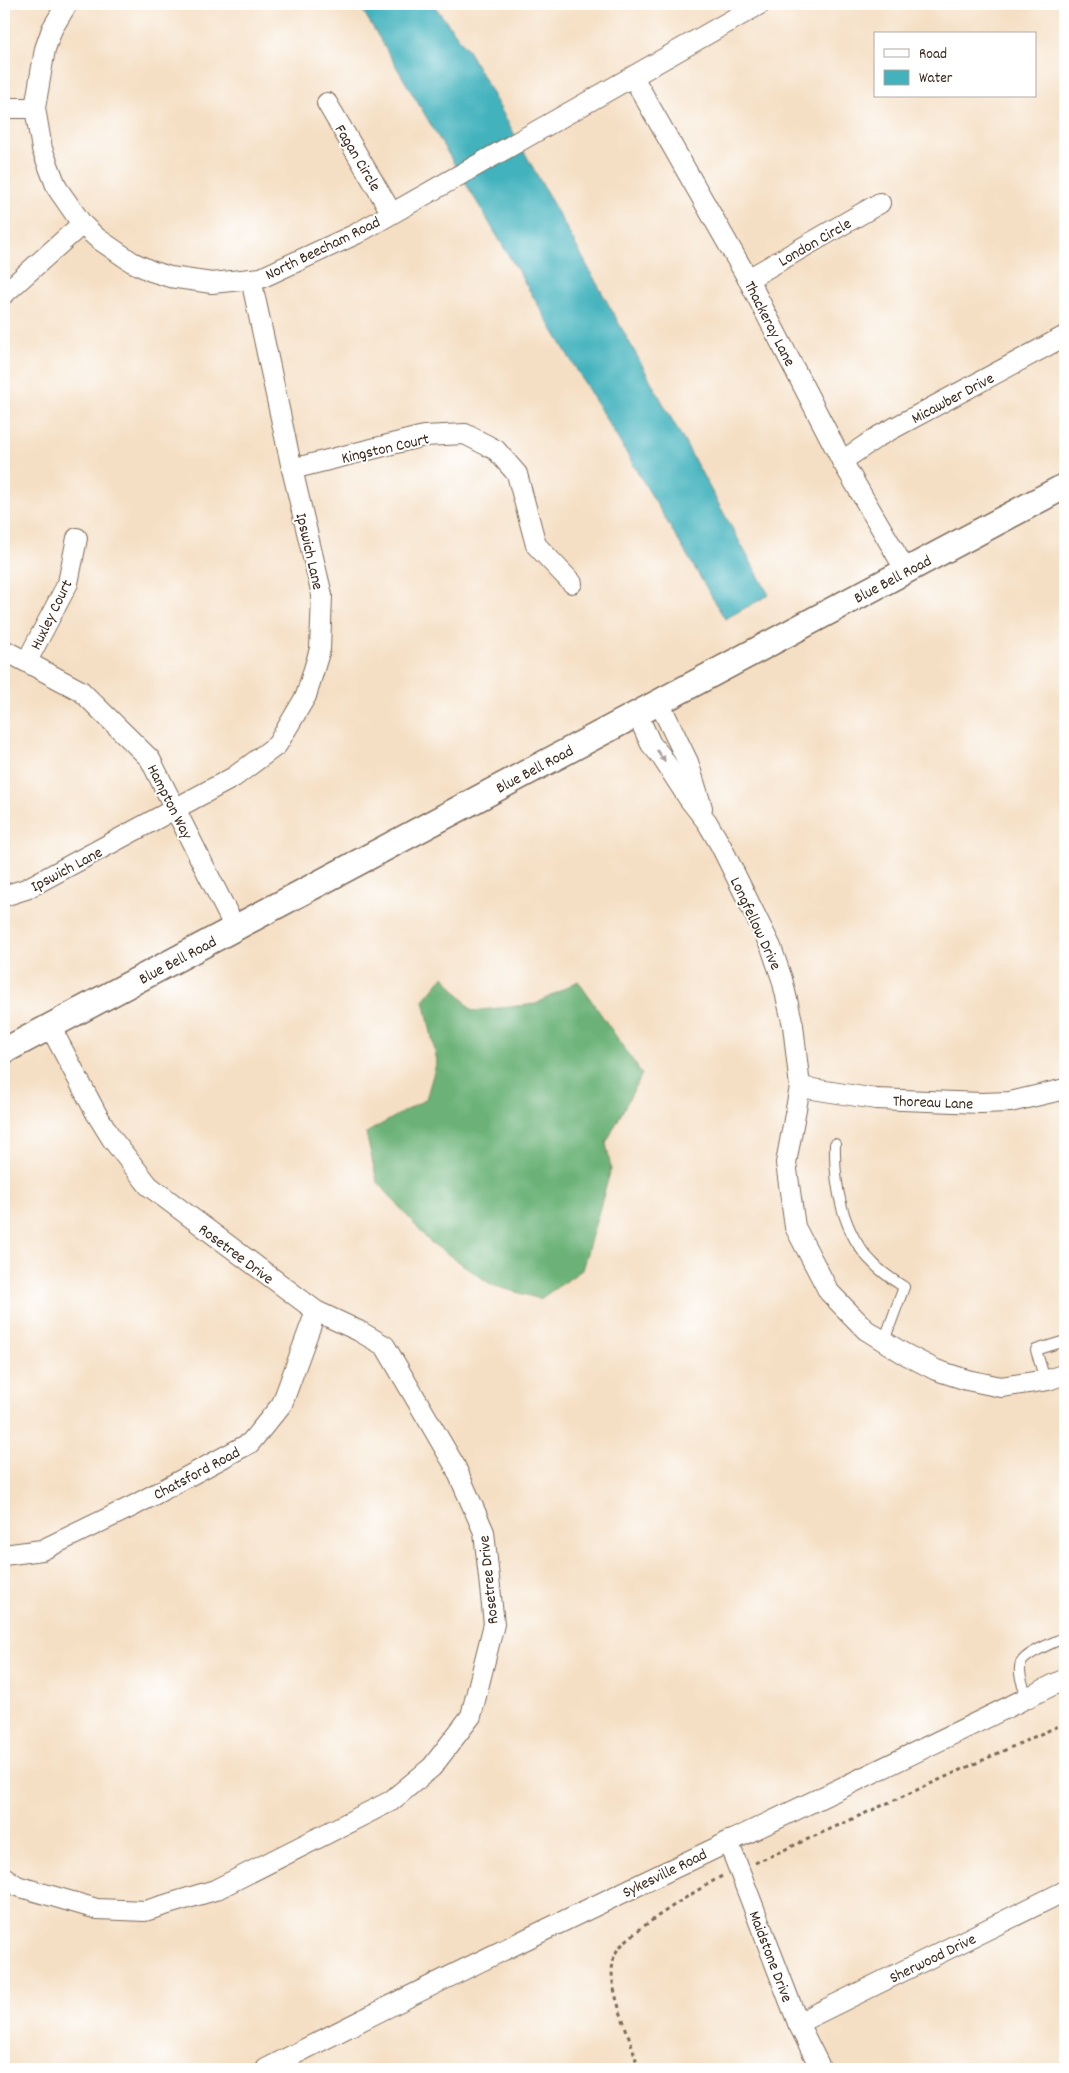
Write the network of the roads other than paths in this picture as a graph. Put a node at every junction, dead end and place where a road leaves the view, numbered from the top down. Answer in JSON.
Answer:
{"nodes":[{"id":1,"x":67,"y":4,"type":"edge"},
{"id":2,"x":760,"y":4,"type":"edge"},
{"id":3,"x":633,"y":77,"type":"junction"},
{"id":4,"x":327,"y":103,"type":"dead end"},
{"id":5,"x":4,"y":108,"type":"edge"},
{"id":6,"x":35,"y":108,"type":"junction"},
{"id":7,"x":880,"y":203,"type":"dead end"},
{"id":8,"x":392,"y":212,"type":"junction"},
{"id":9,"x":82,"y":224,"type":"junction"},
{"id":10,"x":250,"y":279,"type":"junction"},
{"id":11,"x":748,"y":279,"type":"junction"},
{"id":12,"x":4,"y":294,"type":"edge"},
{"id":13,"x":1065,"y":336,"type":"edge"},
{"id":14,"x":842,"y":461,"type":"junction"},
{"id":15,"x":292,"y":469,"type":"junction"},
{"id":16,"x":1065,"y":486,"type":"edge"},
{"id":17,"x":77,"y":538,"type":"dead end"},
{"id":18,"x":906,"y":571,"type":"junction"},
{"id":19,"x":572,"y":583,"type":"dead end"},
{"id":20,"x":4,"y":650,"type":"edge"},
{"id":21,"x":27,"y":661,"type":"junction"},
{"id":22,"x":659,"y":702,"type":"junction"},
{"id":23,"x":637,"y":714,"type":"junction"},
{"id":24,"x":175,"y":810,"type":"junction"},
{"id":25,"x":707,"y":822,"type":"junction"},
{"id":26,"x":4,"y":896,"type":"edge"},
{"id":27,"x":235,"y":928,"type":"junction"},
{"id":28,"x":50,"y":1026,"type":"junction"},
{"id":29,"x":4,"y":1051,"type":"edge"},
{"id":30,"x":800,"y":1087,"type":"junction"},
{"id":31,"x":1065,"y":1089,"type":"edge"},
{"id":32,"x":835,"y":1144,"type":"dead end"},
{"id":33,"x":316,"y":1311,"type":"junction"},
{"id":34,"x":1065,"y":1340,"type":"edge"},
{"id":35,"x":884,"y":1342,"type":"junction"},
{"id":36,"x":1065,"y":1374,"type":"edge"},
{"id":37,"x":1045,"y":1380,"type":"junction"},
{"id":38,"x":4,"y":1555,"type":"edge"},
{"id":39,"x":1065,"y":1637,"type":"edge"},
{"id":40,"x":1065,"y":1679,"type":"edge"},
{"id":41,"x":1028,"y":1698,"type":"junction"},
{"id":42,"x":728,"y":1842,"type":"junction"},
{"id":43,"x":4,"y":1877,"type":"edge"},
{"id":44,"x":1065,"y":1891,"type":"edge"},
{"id":45,"x":798,"y":2023,"type":"junction"},
{"id":46,"x":266,"y":2069,"type":"edge"},
{"id":47,"x":821,"y":2069,"type":"edge"}],
"edges":[{"from":1,"to":6,"type":"street","name":"North Beecham Road"},
{"from":2,"to":3,"type":"street","name":"North Beecham Road"},
{"from":3,"to":8,"type":"street","name":"North Beecham Road"},
{"from":3,"to":11,"type":"street","name":"Thackeray Lane"},
{"from":4,"to":8,"type":"street","name":"Fagan Circle"},
{"from":5,"to":6,"type":"street"},
{"from":6,"to":9,"type":"street","name":"North Beecham Road"},
{"from":7,"to":11,"type":"street","name":"London Circle"},
{"from":8,"to":10,"type":"street","name":"North Beecham Road"},
{"from":9,"to":10,"type":"street","name":"North Beecham Road"},
{"from":9,"to":12,"type":"street"},
{"from":10,"to":15,"type":"street","name":"Ipswich Lane"},
{"from":11,"to":14,"type":"street","name":"Thackeray Lane"},
{"from":13,"to":14,"type":"street","name":"Micawber Drive"},
{"from":14,"to":18,"type":"street","name":"Thackeray Lane"},
{"from":15,"to":19,"type":"street","name":"Kingston Court"},
{"from":15,"to":24,"type":"street","name":"Ipswich Lane"},
{"from":16,"to":18,"type":"street","name":"Blue Bell Road"},
{"from":17,"to":21,"type":"street","name":"Huxley Court"},
{"from":18,"to":22,"type":"street","name":"Blue Bell Road"},
{"from":20,"to":21,"type":"street","name":"Hampton Way"},
{"from":21,"to":24,"type":"street","name":"Hampton Way"},
{"from":22,"to":23,"type":"street","name":"Blue Bell Road"},
{"from":22,"to":25,"type":"street","name":"Longfellow Drive"},
{"from":23,"to":25,"type":"street","name":"Longfellow Drive","one_way":true},
{"from":23,"to":27,"type":"street","name":"Blue Bell Road"},
{"from":24,"to":26,"type":"street","name":"Ipswich Lane"},
{"from":24,"to":27,"type":"street","name":"Hampton Way"},
{"from":25,"to":30,"type":"street","name":"Longfellow Drive"},
{"from":27,"to":28,"type":"street","name":"Blue Bell Road"},
{"from":28,"to":29,"type":"street","name":"Blue Bell Road"},
{"from":28,"to":33,"type":"street","name":"Rosetree Drive"},
{"from":30,"to":31,"type":"street","name":"Thoreau Lane"},
{"from":30,"to":35,"type":"street","name":"Longfellow Drive"},
{"from":32,"to":35,"type":"lane"},
{"from":33,"to":38,"type":"street","name":"Chatsford Road"},
{"from":33,"to":43,"type":"street","name":"Rosetree Drive"},
{"from":34,"to":37,"type":"lane"},
{"from":35,"to":37,"type":"street","name":"Longfellow Drive"},
{"from":36,"to":37,"type":"street","name":"Longfellow Drive"},
{"from":39,"to":41,"type":"lane"},
{"from":40,"to":41,"type":"street","name":"Sykesville Road"},
{"from":41,"to":42,"type":"street","name":"Sykesville Road"},
{"from":42,"to":45,"type":"street","name":"Maidstone Drive"},
{"from":42,"to":46,"type":"street","name":"Sykesville Road"},
{"from":44,"to":45,"type":"street","name":"Sherwood Drive"},
{"from":45,"to":47,"type":"street","name":"Maidstone Drive"}]}
